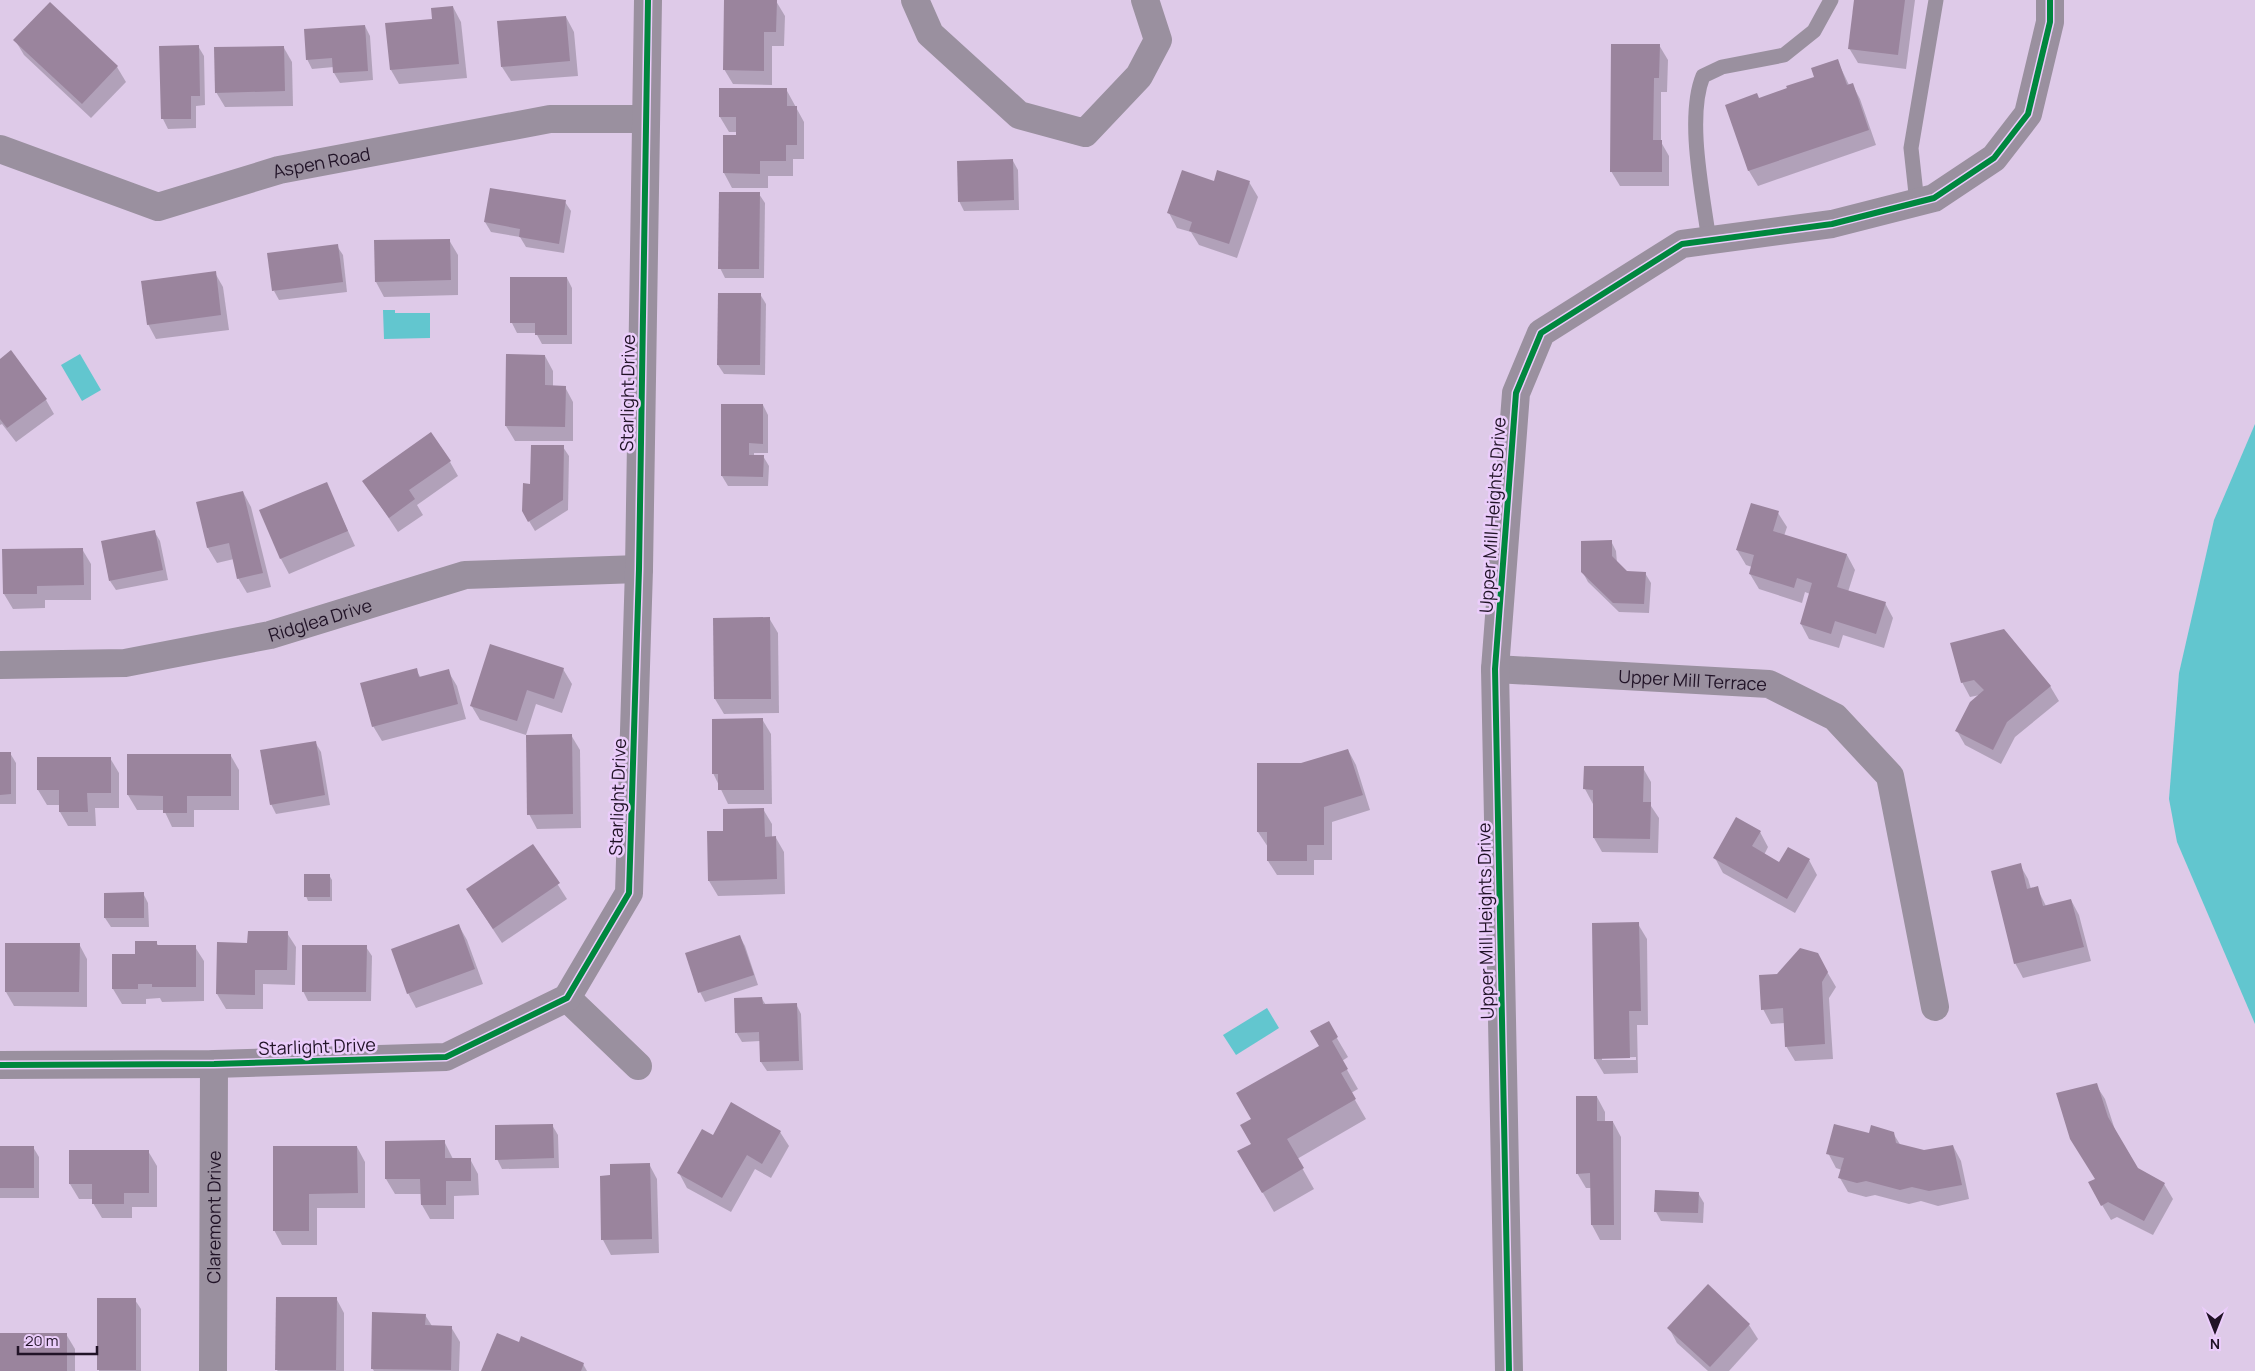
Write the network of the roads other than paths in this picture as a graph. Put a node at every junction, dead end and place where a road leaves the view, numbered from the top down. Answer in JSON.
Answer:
{"nodes":[{"id":1,"x":648,"y":0,"type":"edge"},
{"id":2,"x":915,"y":0,"type":"edge"},
{"id":3,"x":1145,"y":0,"type":"edge"},
{"id":4,"x":1831,"y":0,"type":"edge"},
{"id":5,"x":1936,"y":0,"type":"edge"},
{"id":6,"x":2050,"y":0,"type":"edge"},
{"id":7,"x":645,"y":118,"type":"junction"},
{"id":8,"x":3,"y":155,"type":"edge"},
{"id":9,"x":1917,"y":203,"type":"junction"},
{"id":10,"x":1709,"y":241,"type":"junction"},
{"id":11,"x":639,"y":569,"type":"junction"},
{"id":12,"x":0,"y":665,"type":"edge"},
{"id":13,"x":1495,"y":669,"type":"junction"},
{"id":14,"x":567,"y":998,"type":"junction"},
{"id":15,"x":1935,"y":1006,"type":"dead end"},
{"id":16,"x":214,"y":1064,"type":"junction"},
{"id":17,"x":0,"y":1065,"type":"edge"},
{"id":18,"x":638,"y":1066,"type":"dead end"},
{"id":19,"x":213,"y":1371,"type":"edge"},
{"id":20,"x":1509,"y":1371,"type":"edge"}],
"edges":[{"from":1,"to":7,"type":"street","name":"Starlight Drive"},
{"from":2,"to":3,"type":"street"},
{"from":4,"to":10,"type":"lane"},
{"from":5,"to":9,"type":"lane"},
{"from":6,"to":9,"type":"street","name":"Upper Mill Heights Drive"},
{"from":7,"to":8,"type":"street","name":"Aspen Road"},
{"from":7,"to":11,"type":"street","name":"Starlight Drive"},
{"from":9,"to":10,"type":"street","name":"Upper Mill Heights Drive"},
{"from":10,"to":13,"type":"street","name":"Upper Mill Heights Drive"},
{"from":11,"to":12,"type":"street","name":"Ridglea Drive"},
{"from":11,"to":14,"type":"street","name":"Starlight Drive"},
{"from":13,"to":15,"type":"street","name":"Upper Mill Terrace"},
{"from":13,"to":20,"type":"street","name":"Upper Mill Heights Drive"},
{"from":14,"to":16,"type":"street","name":"Starlight Drive"},
{"from":14,"to":18,"type":"street"},
{"from":16,"to":17,"type":"street","name":"Starlight Drive"},
{"from":16,"to":19,"type":"street","name":"Claremont Drive"}]}
